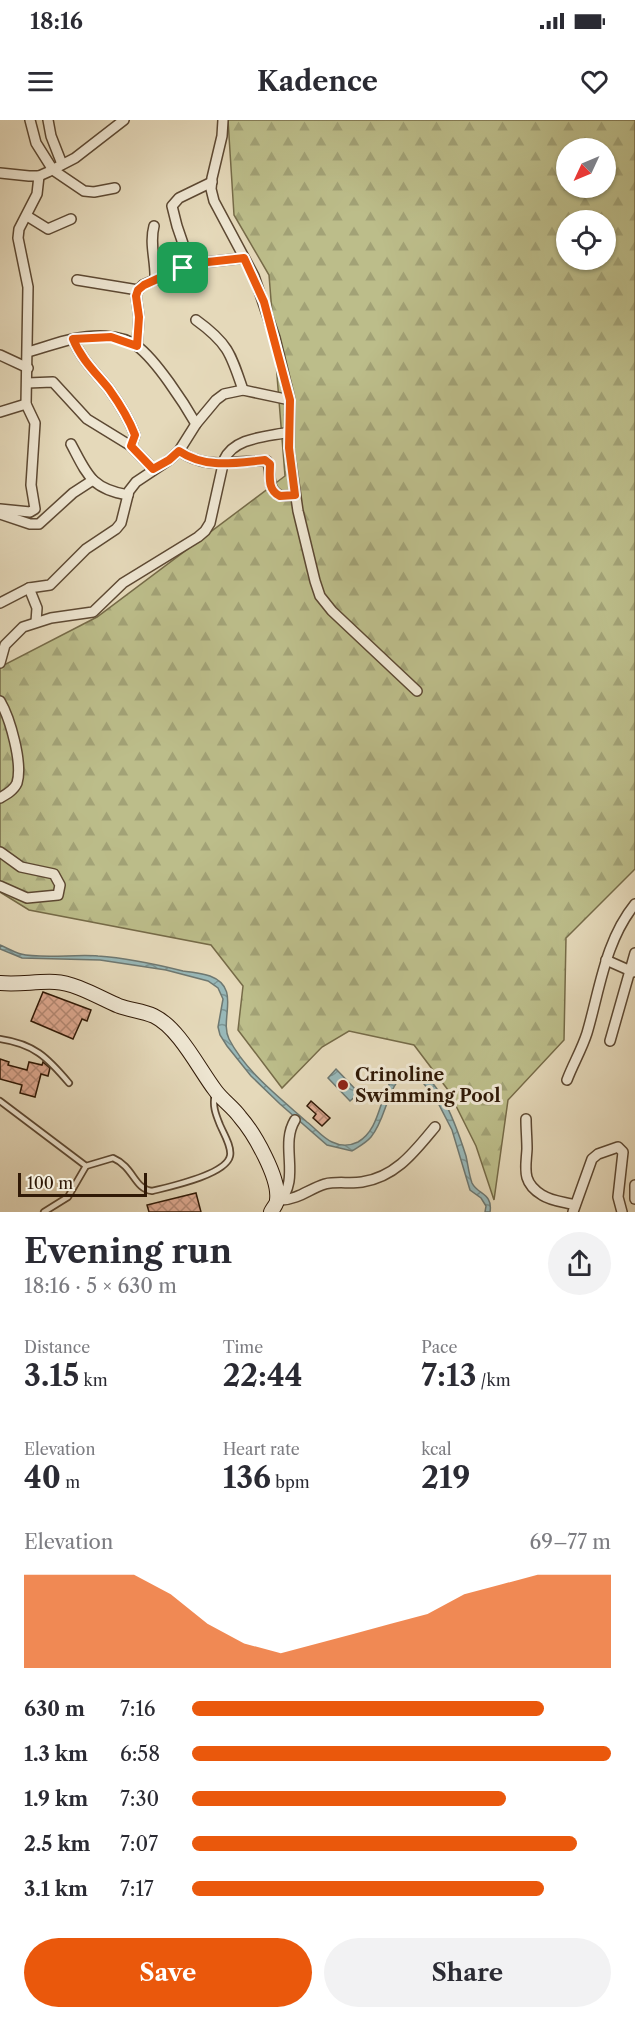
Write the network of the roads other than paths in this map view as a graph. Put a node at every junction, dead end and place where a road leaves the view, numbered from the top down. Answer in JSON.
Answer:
{"nodes":[{"id":1,"x":30,"y":120,"type":"edge"},
{"id":2,"x":48,"y":120,"type":"edge"},
{"id":3,"x":124,"y":120,"type":"edge"},
{"id":4,"x":223,"y":120,"type":"edge"},
{"id":5,"x":62,"y":164,"type":"junction"},
{"id":6,"x":53,"y":170,"type":"junction"},
{"id":7,"x":0,"y":173,"type":"edge"},
{"id":8,"x":39,"y":176,"type":"junction"},
{"id":9,"x":212,"y":182,"type":"junction"},
{"id":10,"x":115,"y":188,"type":"dead end"},
{"id":11,"x":27,"y":216,"type":"junction"},
{"id":12,"x":71,"y":219,"type":"dead end"},
{"id":13,"x":154,"y":226,"type":"dead end"},
{"id":14,"x":244,"y":258,"type":"junction"},
{"id":15,"x":190,"y":264,"type":"junction"},
{"id":16,"x":77,"y":280,"type":"dead end"},
{"id":17,"x":156,"y":280,"type":"junction"},
{"id":18,"x":138,"y":290,"type":"junction"},
{"id":19,"x":196,"y":320,"type":"dead end"},
{"id":20,"x":73,"y":339,"type":"junction"},
{"id":21,"x":137,"y":346,"type":"junction"},
{"id":22,"x":28,"y":352,"type":"junction"},
{"id":23,"x":0,"y":355,"type":"edge"},
{"id":24,"x":28,"y":368,"type":"junction"},
{"id":25,"x":27,"y":383,"type":"junction"},
{"id":26,"x":243,"y":390,"type":"junction"},
{"id":27,"x":290,"y":400,"type":"junction"},
{"id":28,"x":26,"y":404,"type":"junction"},
{"id":29,"x":0,"y":412,"type":"edge"},
{"id":30,"x":196,"y":424,"type":"junction"},
{"id":31,"x":290,"y":432,"type":"junction"},
{"id":32,"x":71,"y":444,"type":"dead end"},
{"id":33,"x":131,"y":446,"type":"junction"},
{"id":34,"x":179,"y":451,"type":"junction"},
{"id":35,"x":223,"y":464,"type":"junction"},
{"id":36,"x":153,"y":469,"type":"junction"},
{"id":37,"x":93,"y":480,"type":"junction"},
{"id":38,"x":128,"y":495,"type":"junction"},
{"id":39,"x":295,"y":495,"type":"junction"},
{"id":40,"x":0,"y":509,"type":"edge"},
{"id":41,"x":0,"y":514,"type":"edge"},
{"id":42,"x":29,"y":588,"type":"junction"},
{"id":43,"x":0,"y":603,"type":"edge"},
{"id":44,"x":36,"y":622,"type":"junction"},
{"id":45,"x":3,"y":642,"type":"edge"},
{"id":46,"x":0,"y":663,"type":"edge"},
{"id":47,"x":417,"y":691,"type":"dead end"},
{"id":48,"x":0,"y":701,"type":"edge"},
{"id":49,"x":0,"y":798,"type":"edge"},
{"id":50,"x":0,"y":852,"type":"edge"},
{"id":51,"x":0,"y":886,"type":"edge"},
{"id":52,"x":635,"y":905,"type":"edge"},
{"id":53,"x":635,"y":953,"type":"edge"},
{"id":54,"x":606,"y":960,"type":"junction"},
{"id":55,"x":632,"y":972,"type":"edge"},
{"id":56,"x":0,"y":982,"type":"edge"},
{"id":57,"x":0,"y":1039,"type":"edge"},
{"id":58,"x":610,"y":1041,"type":"dead end"},
{"id":59,"x":567,"y":1080,"type":"dead end"},
{"id":60,"x":69,"y":1083,"type":"dead end"},
{"id":61,"x":216,"y":1092,"type":"junction"},
{"id":62,"x":0,"y":1101,"type":"edge"},
{"id":63,"x":526,"y":1119,"type":"dead end"},
{"id":64,"x":295,"y":1120,"type":"dead end"},
{"id":65,"x":435,"y":1127,"type":"dead end"},
{"id":66,"x":86,"y":1166,"type":"junction"},
{"id":67,"x":635,"y":1185,"type":"edge"},
{"id":68,"x":635,"y":1200,"type":"edge"},
{"id":69,"x":276,"y":1206,"type":"edge"},
{"id":70,"x":574,"y":1209,"type":"edge"},
{"id":71,"x":44,"y":1212,"type":"edge"},
{"id":72,"x":622,"y":1212,"type":"edge"}],
"edges":[{"from":1,"to":6,"type":"street"},
{"from":2,"to":5,"type":"street"},
{"from":3,"to":5,"type":"street"},
{"from":4,"to":9,"type":"street"},
{"from":5,"to":6,"type":"street"},
{"from":6,"to":8,"type":"street"},
{"from":6,"to":10,"type":"street"},
{"from":7,"to":8,"type":"street"},
{"from":8,"to":11,"type":"street"},
{"from":9,"to":14,"type":"street"},
{"from":9,"to":15,"type":"street"},
{"from":11,"to":12,"type":"street"},
{"from":11,"to":22,"type":"street"},
{"from":13,"to":17,"type":"street"},
{"from":14,"to":15,"type":"street"},
{"from":14,"to":27,"type":"street"},
{"from":15,"to":17,"type":"street"},
{"from":16,"to":18,"type":"street"},
{"from":17,"to":18,"type":"street"},
{"from":18,"to":21,"type":"street"},
{"from":19,"to":26,"type":"street"},
{"from":20,"to":21,"type":"street"},
{"from":20,"to":22,"type":"street"},
{"from":20,"to":33,"type":"street"},
{"from":21,"to":30,"type":"street"},
{"from":22,"to":24,"type":"street"},
{"from":23,"to":24,"type":"street"},
{"from":24,"to":25,"type":"street"},
{"from":25,"to":28,"type":"street"},
{"from":25,"to":33,"type":"street"},
{"from":26,"to":27,"type":"street"},
{"from":26,"to":30,"type":"street"},
{"from":27,"to":31,"type":"street"},
{"from":28,"to":29,"type":"street"},
{"from":28,"to":40,"type":"street"},
{"from":30,"to":34,"type":"street"},
{"from":31,"to":35,"type":"street"},
{"from":31,"to":39,"type":"street"},
{"from":32,"to":37,"type":"street"},
{"from":33,"to":36,"type":"street"},
{"from":34,"to":35,"type":"street"},
{"from":34,"to":36,"type":"street"},
{"from":35,"to":39,"type":"street"},
{"from":35,"to":44,"type":"street"},
{"from":36,"to":38,"type":"street"},
{"from":37,"to":38,"type":"street"},
{"from":37,"to":41,"type":"street"},
{"from":38,"to":42,"type":"street"},
{"from":39,"to":47,"type":"street"},
{"from":42,"to":43,"type":"street"},
{"from":42,"to":44,"type":"street"},
{"from":44,"to":45,"type":"street"},
{"from":45,"to":46,"type":"street"},
{"from":48,"to":49,"type":"street"},
{"from":50,"to":51,"type":"street"},
{"from":52,"to":54,"type":"street"},
{"from":53,"to":55,"type":"street"},
{"from":54,"to":55,"type":"street"},
{"from":54,"to":59,"type":"street"},
{"from":55,"to":58,"type":"street"},
{"from":56,"to":61,"type":"street"},
{"from":57,"to":60,"type":"lane"},
{"from":61,"to":66,"type":"lane"},
{"from":61,"to":69,"type":"street"},
{"from":62,"to":66,"type":"lane"},
{"from":63,"to":70,"type":"street"},
{"from":64,"to":69,"type":"street"},
{"from":65,"to":69,"type":"street"},
{"from":66,"to":71,"type":"lane"},
{"from":67,"to":68,"type":"street"},
{"from":70,"to":72,"type":"street"}]}
